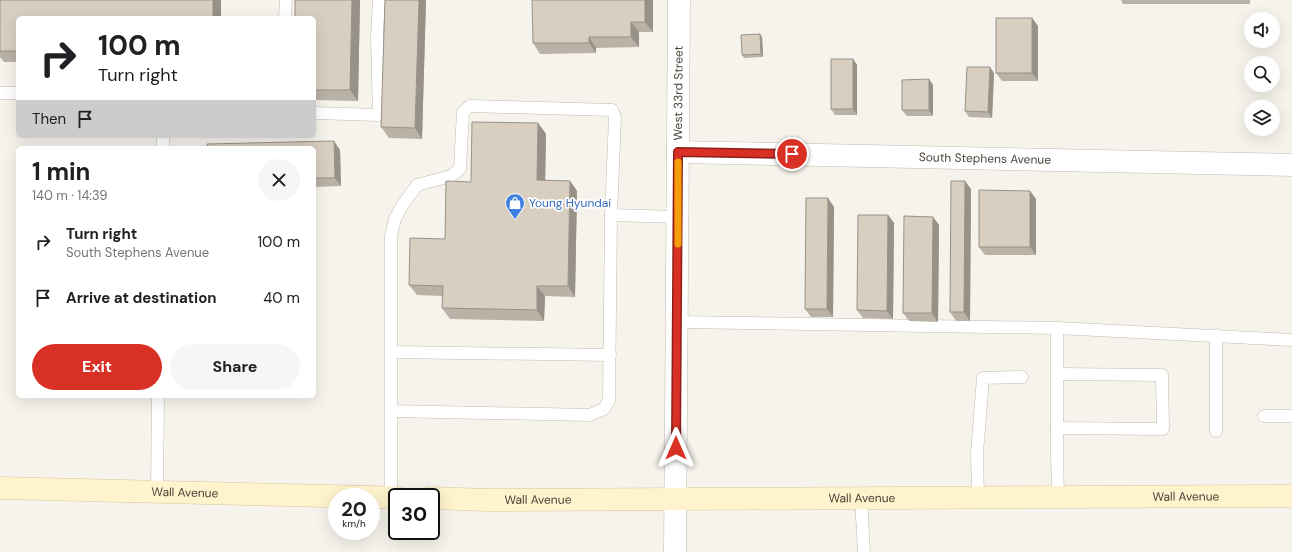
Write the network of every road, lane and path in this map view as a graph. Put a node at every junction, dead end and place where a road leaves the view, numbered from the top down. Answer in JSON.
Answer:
{"nodes":[{"id":1,"x":286,"y":0,"type":"edge"},
{"id":2,"x":379,"y":0,"type":"edge"},
{"id":3,"x":679,"y":0,"type":"edge"},
{"id":4,"x":285,"y":16,"type":"edge"},
{"id":5,"x":0,"y":93,"type":"edge"},
{"id":6,"x":16,"y":93,"type":"edge"},
{"id":7,"x":316,"y":113,"type":"edge"},
{"id":8,"x":678,"y":152,"type":"junction"},
{"id":9,"x":1292,"y":165,"type":"edge"},
{"id":10,"x":611,"y":215,"type":"junction"},
{"id":11,"x":678,"y":217,"type":"junction"},
{"id":12,"x":677,"y":322,"type":"junction"},
{"id":13,"x":1058,"y":328,"type":"junction"},
{"id":14,"x":1216,"y":335,"type":"junction"},
{"id":15,"x":1292,"y":340,"type":"edge"},
{"id":16,"x":391,"y":352,"type":"junction"},
{"id":17,"x":610,"y":355,"type":"junction"},
{"id":18,"x":1058,"y":374,"type":"junction"},
{"id":19,"x":1022,"y":377,"type":"dead end"},
{"id":20,"x":158,"y":398,"type":"edge"},
{"id":21,"x":391,"y":411,"type":"junction"},
{"id":22,"x":1264,"y":416,"type":"dead end"},
{"id":23,"x":1292,"y":416,"type":"edge"},
{"id":24,"x":1057,"y":428,"type":"junction"},
{"id":25,"x":1216,"y":431,"type":"dead end"},
{"id":26,"x":0,"y":488,"type":"edge"},
{"id":27,"x":157,"y":492,"type":"junction"},
{"id":28,"x":1058,"y":496,"type":"junction"},
{"id":29,"x":1292,"y":496,"type":"edge"},
{"id":30,"x":382,"y":497,"type":"edge"},
{"id":31,"x":978,"y":497,"type":"junction"},
{"id":32,"x":440,"y":498,"type":"edge"},
{"id":33,"x":676,"y":498,"type":"junction"},
{"id":34,"x":861,"y":498,"type":"junction"},
{"id":35,"x":675,"y":552,"type":"edge"},
{"id":36,"x":864,"y":552,"type":"edge"}],
"edges":[{"from":1,"to":4,"type":"lane"},
{"from":2,"to":7,"type":"lane"},
{"from":3,"to":8,"type":"street","name":"West 33rd Street"},
{"from":5,"to":6,"type":"lane"},
{"from":8,"to":9,"type":"street","name":"South Stephens Avenue"},
{"from":8,"to":11,"type":"street","name":"West 33rd Street"},
{"from":10,"to":11,"type":"lane"},
{"from":10,"to":16,"type":"lane"},
{"from":10,"to":17,"type":"lane"},
{"from":11,"to":12,"type":"street","name":"West 33rd Street"},
{"from":12,"to":13,"type":"lane"},
{"from":12,"to":33,"type":"street","name":"West 33rd Street"},
{"from":13,"to":14,"type":"lane"},
{"from":13,"to":18,"type":"lane"},
{"from":14,"to":15,"type":"lane"},
{"from":14,"to":25,"type":"lane"},
{"from":16,"to":17,"type":"lane"},
{"from":16,"to":21,"type":"lane"},
{"from":17,"to":21,"type":"lane"},
{"from":18,"to":24,"type":"lane"},
{"from":18,"to":24,"type":"lane"},
{"from":19,"to":31,"type":"lane"},
{"from":20,"to":27,"type":"lane"},
{"from":21,"to":30,"type":"lane"},
{"from":22,"to":23,"type":"lane"},
{"from":24,"to":28,"type":"lane"},
{"from":26,"to":27,"type":"main road","name":"Wall Avenue"},
{"from":27,"to":30,"type":"main road","name":"Wall Avenue"},
{"from":28,"to":29,"type":"main road","name":"Wall Avenue"},
{"from":28,"to":31,"type":"main road","name":"Wall Avenue"},
{"from":31,"to":34,"type":"main road","name":"Wall Avenue"},
{"from":32,"to":33,"type":"main road","name":"Wall Avenue"},
{"from":33,"to":34,"type":"main road","name":"Wall Avenue"},
{"from":33,"to":35,"type":"street","name":"West 33rd Street"},
{"from":34,"to":36,"type":"lane"}]}
